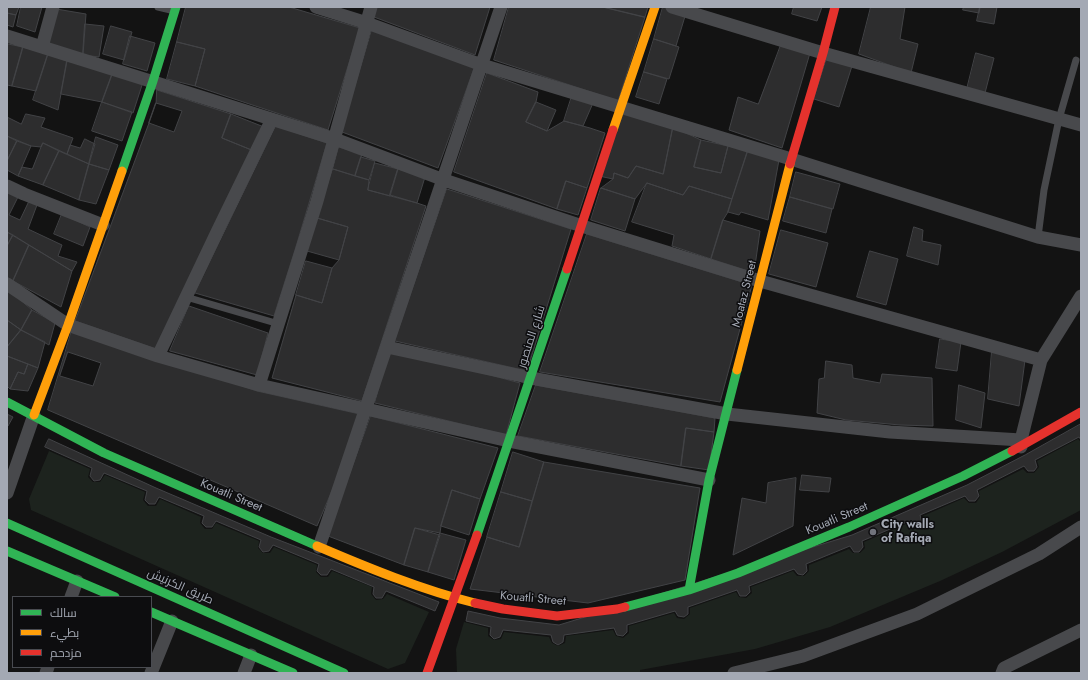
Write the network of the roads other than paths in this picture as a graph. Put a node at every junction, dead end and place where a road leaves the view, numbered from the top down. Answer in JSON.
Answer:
{"nodes":[{"id":1,"x":53,"y":7,"type":"edge"},
{"id":2,"x":158,"y":7,"type":"edge"},
{"id":3,"x":316,"y":7,"type":"edge"},
{"id":4,"x":371,"y":7,"type":"edge"},
{"id":5,"x":501,"y":7,"type":"edge"},
{"id":6,"x":655,"y":7,"type":"edge"},
{"id":7,"x":672,"y":7,"type":"edge"},
{"id":8,"x":835,"y":7,"type":"edge"},
{"id":9,"x":176,"y":9,"type":"edge"},
{"id":10,"x":367,"y":23,"type":"junction"},
{"id":11,"x":7,"y":36,"type":"edge"},
{"id":12,"x":42,"y":47,"type":"junction"},
{"id":13,"x":823,"y":53,"type":"junction"},
{"id":14,"x":1076,"y":60,"type":"dead end"},
{"id":15,"x":482,"y":65,"type":"junction"},
{"id":16,"x":153,"y":81,"type":"junction"},
{"id":17,"x":622,"y":107,"type":"junction"},
{"id":18,"x":272,"y":119,"type":"junction"},
{"id":19,"x":1059,"y":119,"type":"junction"},
{"id":20,"x":1081,"y":125,"type":"edge"},
{"id":21,"x":334,"y":139,"type":"junction"},
{"id":22,"x":792,"y":159,"type":"junction"},
{"id":23,"x":444,"y":180,"type":"junction"},
{"id":24,"x":7,"y":186,"type":"edge"},
{"id":25,"x":103,"y":225,"type":"junction"},
{"id":26,"x":582,"y":226,"type":"junction"},
{"id":27,"x":1038,"y":237,"type":"junction"},
{"id":28,"x":1081,"y":245,"type":"edge"},
{"id":29,"x":760,"y":281,"type":"junction"},
{"id":30,"x":7,"y":284,"type":"edge"},
{"id":31,"x":1081,"y":296,"type":"edge"},
{"id":32,"x":186,"y":297,"type":"junction"},
{"id":33,"x":278,"y":324,"type":"junction"},
{"id":34,"x":68,"y":325,"type":"junction"},
{"id":35,"x":387,"y":347,"type":"junction"},
{"id":36,"x":158,"y":356,"type":"junction"},
{"id":37,"x":1041,"y":360,"type":"junction"},
{"id":38,"x":531,"y":378,"type":"junction"},
{"id":39,"x":259,"y":385,"type":"junction"},
{"id":40,"x":7,"y":402,"type":"edge"},
{"id":41,"x":366,"y":408,"type":"junction"},
{"id":42,"x":1081,"y":412,"type":"edge"},
{"id":43,"x":726,"y":414,"type":"junction"},
{"id":44,"x":34,"y":415,"type":"junction"},
{"id":45,"x":509,"y":441,"type":"junction"},
{"id":46,"x":1021,"y":444,"type":"junction"},
{"id":47,"x":709,"y":480,"type":"junction"},
{"id":48,"x":7,"y":493,"type":"edge"},
{"id":49,"x":7,"y":518,"type":"edge"},
{"id":50,"x":7,"y":523,"type":"edge"},
{"id":51,"x":1081,"y":527,"type":"edge"},
{"id":52,"x":319,"y":547,"type":"junction"},
{"id":53,"x":7,"y":551,"type":"edge"},
{"id":54,"x":77,"y":581,"type":"junction"},
{"id":55,"x":688,"y":590,"type":"junction"},
{"id":56,"x":72,"y":596,"type":"edge"},
{"id":57,"x":113,"y":596,"type":"edge"},
{"id":58,"x":455,"y":598,"type":"junction"},
{"id":59,"x":152,"y":612,"type":"edge"},
{"id":60,"x":172,"y":621,"type":"junction"},
{"id":61,"x":1081,"y":630,"type":"edge"},
{"id":62,"x":251,"y":655,"type":"junction"},
{"id":63,"x":151,"y":673,"type":"edge"},
{"id":64,"x":244,"y":673,"type":"edge"},
{"id":65,"x":293,"y":673,"type":"edge"},
{"id":66,"x":344,"y":673,"type":"edge"},
{"id":67,"x":427,"y":673,"type":"edge"},
{"id":68,"x":734,"y":673,"type":"edge"},
{"id":69,"x":1002,"y":673,"type":"edge"}],
"edges":[{"from":1,"to":12,"type":"street"},
{"from":2,"to":9,"type":"lane"},
{"from":3,"to":10,"type":"street"},
{"from":4,"to":10,"type":"street"},
{"from":5,"to":15,"type":"street"},
{"from":6,"to":17,"type":"street","name":"شارع المنصور"},
{"from":7,"to":13,"type":"street"},
{"from":8,"to":13,"type":"street","name":"Moataz Street"},
{"from":9,"to":16,"type":"street"},
{"from":10,"to":15,"type":"street"},
{"from":10,"to":21,"type":"street"},
{"from":11,"to":12,"type":"street"},
{"from":12,"to":16,"type":"street"},
{"from":13,"to":19,"type":"street"},
{"from":13,"to":22,"type":"street","name":"Moataz Street"},
{"from":14,"to":19,"type":"lane"},
{"from":15,"to":17,"type":"street"},
{"from":15,"to":23,"type":"street"},
{"from":16,"to":18,"type":"street"},
{"from":16,"to":25,"type":"street"},
{"from":17,"to":22,"type":"street"},
{"from":17,"to":26,"type":"street","name":"شارع المنصور"},
{"from":18,"to":21,"type":"street"},
{"from":18,"to":32,"type":"street"},
{"from":19,"to":20,"type":"street"},
{"from":19,"to":27,"type":"lane"},
{"from":21,"to":23,"type":"street"},
{"from":21,"to":33,"type":"street"},
{"from":22,"to":27,"type":"street"},
{"from":22,"to":29,"type":"street","name":"Moataz Street"},
{"from":23,"to":26,"type":"street"},
{"from":23,"to":35,"type":"street"},
{"from":24,"to":25,"type":"street"},
{"from":25,"to":34,"type":"street"},
{"from":26,"to":29,"type":"street"},
{"from":26,"to":38,"type":"street","name":"شارع المنصور"},
{"from":27,"to":28,"type":"street"},
{"from":29,"to":37,"type":"street"},
{"from":29,"to":43,"type":"street","name":"Moataz Street"},
{"from":30,"to":34,"type":"street"},
{"from":31,"to":37,"type":"street"},
{"from":32,"to":33,"type":"lane"},
{"from":32,"to":36,"type":"street"},
{"from":33,"to":39,"type":"street"},
{"from":34,"to":36,"type":"street"},
{"from":34,"to":44,"type":"street"},
{"from":35,"to":38,"type":"street"},
{"from":35,"to":41,"type":"street"},
{"from":36,"to":39,"type":"street"},
{"from":37,"to":46,"type":"street"},
{"from":38,"to":43,"type":"street"},
{"from":38,"to":45,"type":"street","name":"شارع المنصور"},
{"from":39,"to":41,"type":"street"},
{"from":40,"to":44,"type":"street","name":"Kouatli Street"},
{"from":41,"to":45,"type":"street"},
{"from":41,"to":52,"type":"street"},
{"from":42,"to":46,"type":"street","name":"Kouatli Street"},
{"from":43,"to":46,"type":"street"},
{"from":43,"to":47,"type":"street","name":"Moataz Street"},
{"from":44,"to":48,"type":"street"},
{"from":44,"to":52,"type":"street","name":"Kouatli Street"},
{"from":45,"to":47,"type":"street"},
{"from":45,"to":58,"type":"street","name":"شارع المنصور"},
{"from":46,"to":55,"type":"street","name":"Kouatli Street"},
{"from":47,"to":55,"type":"street","name":"Moataz Street"},
{"from":49,"to":50,"type":"street"},
{"from":50,"to":66,"type":"street","name":"طريق الكرنيش"},
{"from":51,"to":68,"type":"street"},
{"from":52,"to":58,"type":"street","name":"Kouatli Street"},
{"from":53,"to":54,"type":"street"},
{"from":54,"to":56,"type":"street"},
{"from":54,"to":57,"type":"street"},
{"from":55,"to":58,"type":"street","name":"Kouatli Street"},
{"from":58,"to":67,"type":"street","name":"شارع المنصور"},
{"from":59,"to":60,"type":"street"},
{"from":60,"to":62,"type":"street"},
{"from":60,"to":63,"type":"street"},
{"from":61,"to":69,"type":"street"},
{"from":62,"to":64,"type":"street"},
{"from":62,"to":65,"type":"street"}]}
